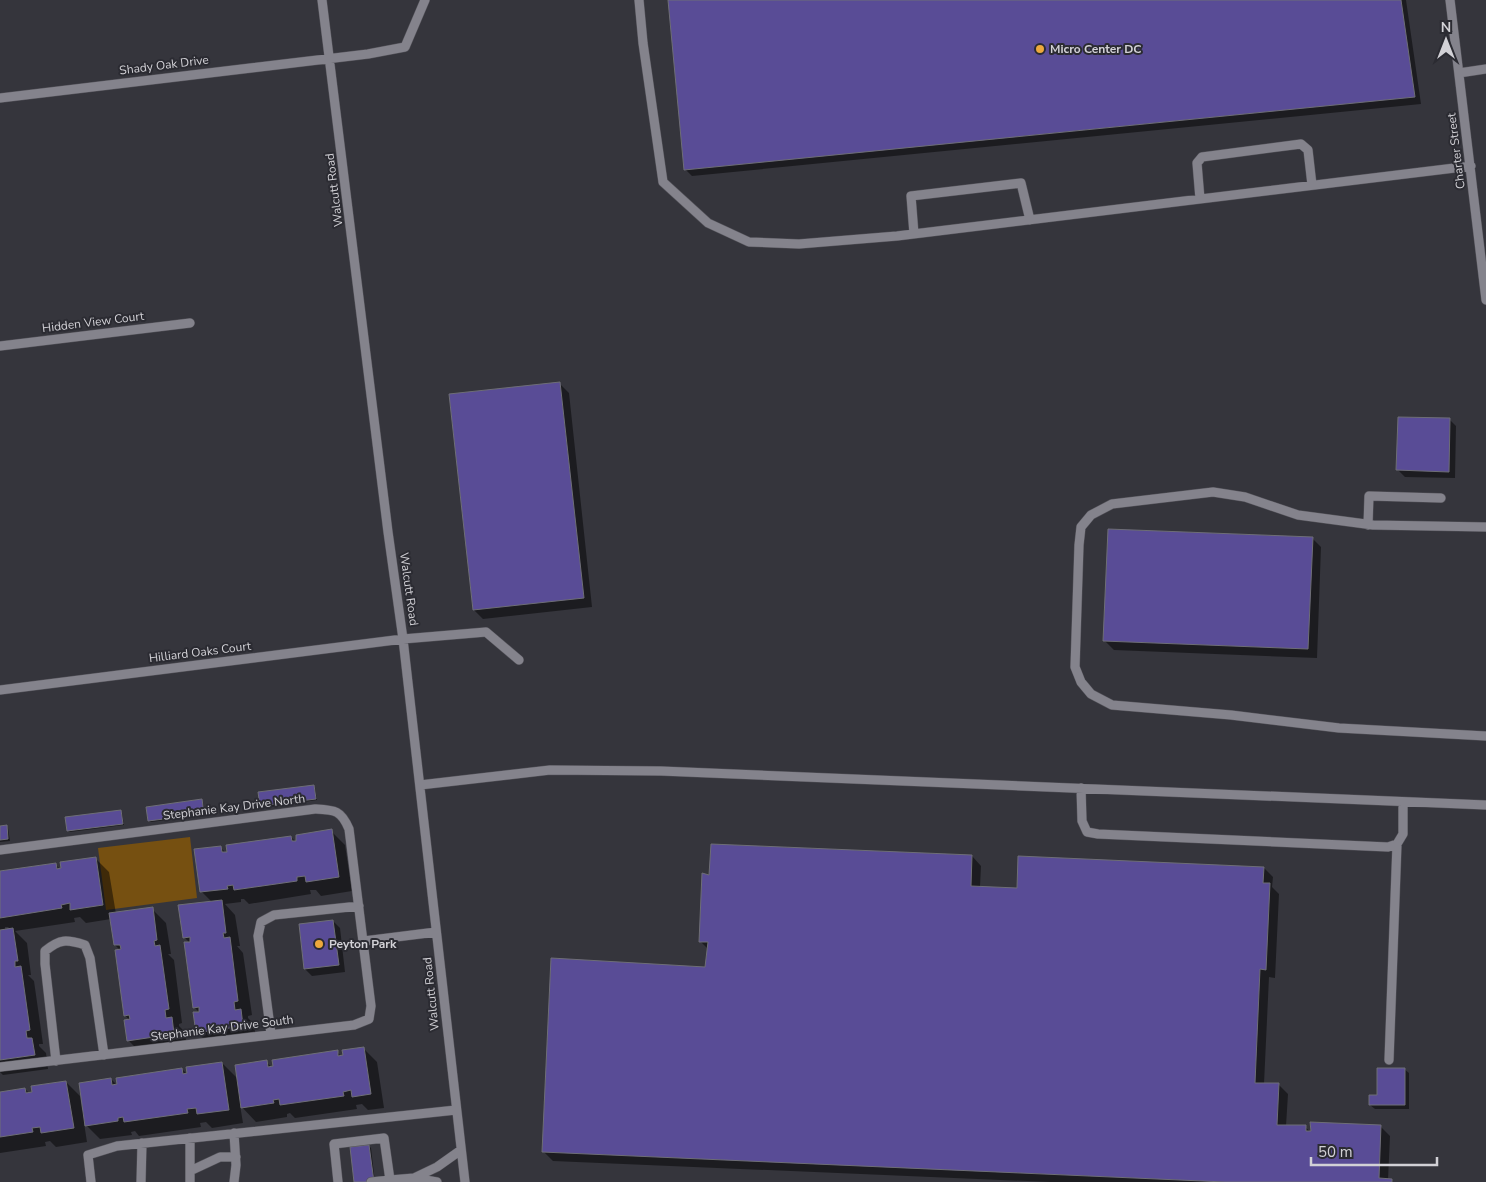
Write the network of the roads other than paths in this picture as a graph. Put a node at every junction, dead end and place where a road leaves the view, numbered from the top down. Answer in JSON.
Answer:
{"nodes":[{"id":1,"x":322,"y":0,"type":"edge"},
{"id":2,"x":425,"y":0,"type":"edge"},
{"id":3,"x":639,"y":0,"type":"edge"},
{"id":4,"x":1450,"y":0,"type":"edge"},
{"id":5,"x":331,"y":58,"type":"junction"},
{"id":6,"x":1486,"y":68,"type":"edge"},
{"id":7,"x":1459,"y":73,"type":"junction"},
{"id":8,"x":0,"y":98,"type":"edge"},
{"id":9,"x":1471,"y":166,"type":"junction"},
{"id":10,"x":1312,"y":185,"type":"junction"},
{"id":11,"x":1200,"y":199,"type":"junction"},
{"id":12,"x":1030,"y":220,"type":"junction"},
{"id":13,"x":914,"y":234,"type":"junction"},
{"id":14,"x":1486,"y":300,"type":"edge"},
{"id":15,"x":190,"y":323,"type":"dead end"},
{"id":16,"x":0,"y":346,"type":"edge"},
{"id":17,"x":1441,"y":498,"type":"dead end"},
{"id":18,"x":1368,"y":524,"type":"junction"},
{"id":19,"x":1486,"y":527,"type":"edge"},
{"id":20,"x":403,"y":638,"type":"junction"},
{"id":21,"x":519,"y":660,"type":"dead end"},
{"id":22,"x":0,"y":690,"type":"edge"},
{"id":23,"x":1486,"y":736,"type":"edge"},
{"id":24,"x":420,"y":785,"type":"junction"},
{"id":25,"x":1081,"y":788,"type":"junction"},
{"id":26,"x":1403,"y":802,"type":"junction"},
{"id":27,"x":1486,"y":805,"type":"edge"},
{"id":28,"x":1397,"y":844,"type":"junction"},
{"id":29,"x":0,"y":850,"type":"edge"},
{"id":30,"x":359,"y":906,"type":"junction"},
{"id":31,"x":436,"y":932,"type":"junction"},
{"id":32,"x":364,"y":941,"type":"junction"},
{"id":33,"x":271,"y":1034,"type":"junction"},
{"id":34,"x":104,"y":1055,"type":"junction"},
{"id":35,"x":1389,"y":1060,"type":"dead end"},
{"id":36,"x":56,"y":1061,"type":"junction"},
{"id":37,"x":0,"y":1067,"type":"edge"},
{"id":38,"x":456,"y":1110,"type":"junction"},
{"id":39,"x":234,"y":1133,"type":"junction"},
{"id":40,"x":190,"y":1138,"type":"junction"},
{"id":41,"x":142,"y":1143,"type":"junction"},
{"id":42,"x":461,"y":1150,"type":"junction"},
{"id":43,"x":236,"y":1161,"type":"junction"},
{"id":44,"x":190,"y":1171,"type":"junction"},
{"id":45,"x":414,"y":1178,"type":"junction"},
{"id":46,"x":391,"y":1181,"type":"edge"},
{"id":47,"x":91,"y":1182,"type":"edge"},
{"id":48,"x":141,"y":1182,"type":"edge"},
{"id":49,"x":190,"y":1182,"type":"edge"},
{"id":50,"x":234,"y":1182,"type":"edge"},
{"id":51,"x":241,"y":1182,"type":"edge"},
{"id":52,"x":338,"y":1182,"type":"edge"},
{"id":53,"x":370,"y":1182,"type":"edge"},
{"id":54,"x":436,"y":1182,"type":"edge"},
{"id":55,"x":465,"y":1182,"type":"edge"}],
"edges":[{"from":1,"to":5,"type":"street","name":"Walcutt Road"},
{"from":2,"to":5,"type":"street","name":"Shady Oak Drive"},
{"from":3,"to":13,"type":"street"},
{"from":4,"to":7,"type":"street","name":"Charter Street"},
{"from":5,"to":8,"type":"street","name":"Shady Oak Drive"},
{"from":5,"to":20,"type":"street","name":"Walcutt Road"},
{"from":6,"to":7,"type":"street"},
{"from":7,"to":9,"type":"street","name":"Charter Street"},
{"from":9,"to":10,"type":"street"},
{"from":9,"to":14,"type":"street","name":"Charter Street"},
{"from":10,"to":11,"type":"street"},
{"from":10,"to":11,"type":"street"},
{"from":11,"to":12,"type":"street"},
{"from":12,"to":13,"type":"street"},
{"from":12,"to":13,"type":"street"},
{"from":15,"to":16,"type":"street","name":"Hidden View Court"},
{"from":17,"to":18,"type":"street"},
{"from":18,"to":19,"type":"street"},
{"from":18,"to":23,"type":"street"},
{"from":20,"to":21,"type":"street","name":"Hilliard Oaks Court"},
{"from":20,"to":22,"type":"street","name":"Hilliard Oaks Court"},
{"from":20,"to":24,"type":"street","name":"Walcutt Road"},
{"from":24,"to":25,"type":"street"},
{"from":24,"to":31,"type":"street","name":"Walcutt Road"},
{"from":25,"to":26,"type":"street"},
{"from":25,"to":28,"type":"street"},
{"from":26,"to":27,"type":"street"},
{"from":26,"to":28,"type":"street"},
{"from":28,"to":35,"type":"street"},
{"from":29,"to":30,"type":"street","name":"Stephanie Kay Drive North"},
{"from":30,"to":32,"type":"street","name":"Stephanie Kay Drive North"},
{"from":30,"to":33,"type":"street"},
{"from":31,"to":32,"type":"street"},
{"from":31,"to":38,"type":"street","name":"Walcutt Road"},
{"from":32,"to":33,"type":"street","name":"Stephanie Kay Drive South"},
{"from":33,"to":34,"type":"street","name":"Stephanie Kay Drive South"},
{"from":34,"to":36,"type":"street","name":"Stephanie Kay Drive South"},
{"from":34,"to":36,"type":"street"},
{"from":36,"to":37,"type":"street","name":"Stephanie Kay Drive South"},
{"from":38,"to":39,"type":"street"},
{"from":38,"to":42,"type":"street","name":"Walcutt Road"},
{"from":39,"to":40,"type":"street"},
{"from":39,"to":43,"type":"street"},
{"from":40,"to":41,"type":"street"},
{"from":40,"to":44,"type":"street"},
{"from":41,"to":47,"type":"street"},
{"from":41,"to":48,"type":"street"},
{"from":42,"to":45,"type":"street"},
{"from":42,"to":55,"type":"street","name":"Walcutt Road"},
{"from":43,"to":44,"type":"street"},
{"from":43,"to":50,"type":"street"},
{"from":43,"to":51,"type":"street"},
{"from":44,"to":49,"type":"street"},
{"from":45,"to":46,"type":"street"},
{"from":45,"to":54,"type":"street"},
{"from":46,"to":52,"type":"street"},
{"from":46,"to":53,"type":"street"}]}
